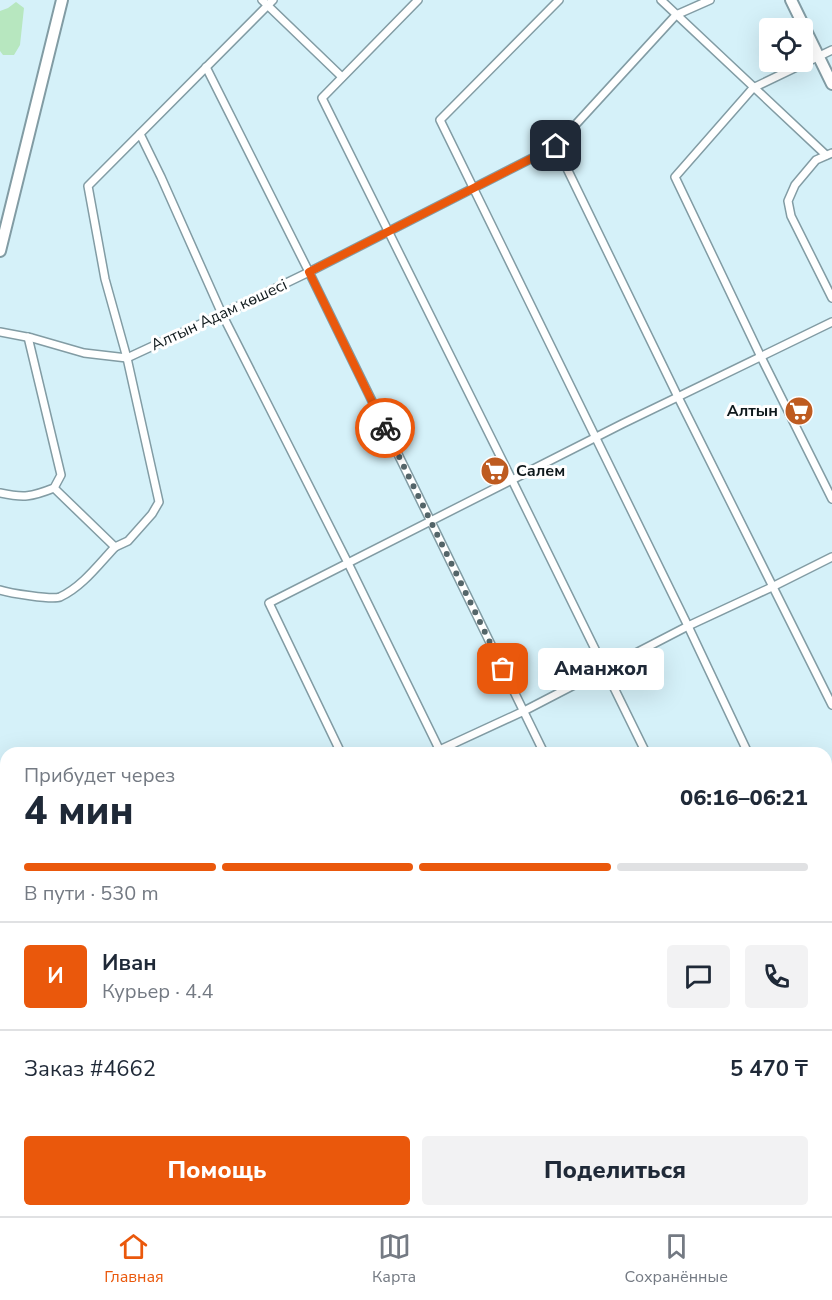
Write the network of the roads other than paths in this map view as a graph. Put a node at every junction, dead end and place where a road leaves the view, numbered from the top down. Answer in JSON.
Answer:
{"nodes":[{"id":1,"x":62,"y":0,"type":"edge"},
{"id":2,"x":418,"y":0,"type":"edge"},
{"id":3,"x":559,"y":0,"type":"edge"},
{"id":4,"x":661,"y":0,"type":"edge"},
{"id":5,"x":710,"y":0,"type":"edge"},
{"id":6,"x":791,"y":0,"type":"edge"},
{"id":7,"x":268,"y":2,"type":"edge"},
{"id":8,"x":676,"y":15,"type":"junction"},
{"id":9,"x":832,"y":50,"type":"edge"},
{"id":10,"x":819,"y":56,"type":"junction"},
{"id":11,"x":206,"y":67,"type":"junction"},
{"id":12,"x":342,"y":77,"type":"junction"},
{"id":13,"x":832,"y":84,"type":"edge"},
{"id":14,"x":753,"y":87,"type":"junction"},
{"id":15,"x":140,"y":134,"type":"junction"},
{"id":16,"x":556,"y":146,"type":"junction"},
{"id":17,"x":829,"y":154,"type":"edge"},
{"id":18,"x":472,"y":188,"type":"junction"},
{"id":19,"x":388,"y":232,"type":"junction"},
{"id":20,"x":0,"y":251,"type":"edge"},
{"id":21,"x":309,"y":272,"type":"junction"},
{"id":22,"x":832,"y":298,"type":"edge"},
{"id":23,"x":222,"y":314,"type":"junction"},
{"id":24,"x":832,"y":322,"type":"edge"},
{"id":25,"x":0,"y":332,"type":"edge"},
{"id":26,"x":28,"y":337,"type":"junction"},
{"id":27,"x":761,"y":357,"type":"junction"},
{"id":28,"x":127,"y":358,"type":"junction"},
{"id":29,"x":678,"y":397,"type":"junction"},
{"id":30,"x":595,"y":438,"type":"junction"},
{"id":31,"x":512,"y":480,"type":"junction"},
{"id":32,"x":54,"y":488,"type":"junction"},
{"id":33,"x":0,"y":493,"type":"edge"},
{"id":34,"x":832,"y":499,"type":"edge"},
{"id":35,"x":430,"y":521,"type":"junction"},
{"id":36,"x":116,"y":547,"type":"junction"},
{"id":37,"x":832,"y":557,"type":"edge"},
{"id":38,"x":348,"y":563,"type":"junction"},
{"id":39,"x":772,"y":587,"type":"junction"},
{"id":40,"x":0,"y":590,"type":"edge"},
{"id":41,"x":688,"y":626,"type":"junction"},
{"id":42,"x":605,"y":669,"type":"junction"},
{"id":43,"x":832,"y":705,"type":"edge"},
{"id":44,"x":524,"y":711,"type":"junction"},
{"id":45,"x":338,"y":747,"type":"edge"},
{"id":46,"x":436,"y":747,"type":"edge"},
{"id":47,"x":448,"y":747,"type":"edge"},
{"id":48,"x":541,"y":747,"type":"edge"},
{"id":49,"x":643,"y":747,"type":"edge"},
{"id":50,"x":745,"y":747,"type":"edge"}],
"edges":[{"from":1,"to":20,"type":"main road"},
{"from":2,"to":12,"type":"street"},
{"from":3,"to":18,"type":"street"},
{"from":4,"to":8,"type":"street"},
{"from":5,"to":8,"type":"street","name":"Алтын Адам көшесі"},
{"from":6,"to":10,"type":"main road"},
{"from":7,"to":11,"type":"street"},
{"from":7,"to":12,"type":"street"},
{"from":8,"to":14,"type":"street"},
{"from":8,"to":16,"type":"street","name":"Алтын Адам көшесі"},
{"from":9,"to":10,"type":"street"},
{"from":10,"to":13,"type":"main road"},
{"from":10,"to":14,"type":"street"},
{"from":11,"to":15,"type":"street"},
{"from":11,"to":21,"type":"street"},
{"from":12,"to":19,"type":"street"},
{"from":14,"to":17,"type":"street"},
{"from":14,"to":27,"type":"street"},
{"from":15,"to":23,"type":"street"},
{"from":15,"to":28,"type":"street"},
{"from":16,"to":18,"type":"street","name":"Алтын Адам көшесі"},
{"from":16,"to":29,"type":"street"},
{"from":17,"to":22,"type":"street"},
{"from":18,"to":19,"type":"street","name":"Алтын Адам көшесі"},
{"from":18,"to":30,"type":"street"},
{"from":19,"to":21,"type":"street","name":"Алтын Адам көшесі"},
{"from":19,"to":31,"type":"street"},
{"from":21,"to":23,"type":"street","name":"Алтын Адам көшесі"},
{"from":21,"to":35,"type":"street"},
{"from":23,"to":28,"type":"street","name":"Алтын Адам көшесі"},
{"from":23,"to":38,"type":"street"},
{"from":24,"to":27,"type":"street"},
{"from":25,"to":26,"type":"street"},
{"from":26,"to":28,"type":"street"},
{"from":26,"to":32,"type":"street"},
{"from":27,"to":29,"type":"street"},
{"from":27,"to":34,"type":"street"},
{"from":28,"to":36,"type":"street"},
{"from":29,"to":30,"type":"street"},
{"from":29,"to":39,"type":"street"},
{"from":30,"to":31,"type":"street"},
{"from":30,"to":41,"type":"street"},
{"from":31,"to":35,"type":"street"},
{"from":31,"to":42,"type":"street"},
{"from":32,"to":33,"type":"street"},
{"from":32,"to":36,"type":"street"},
{"from":35,"to":38,"type":"street"},
{"from":35,"to":44,"type":"street"},
{"from":36,"to":40,"type":"street"},
{"from":37,"to":39,"type":"street"},
{"from":38,"to":45,"type":"street"},
{"from":38,"to":46,"type":"street"},
{"from":39,"to":41,"type":"street"},
{"from":39,"to":43,"type":"street"},
{"from":41,"to":42,"type":"street"},
{"from":41,"to":50,"type":"street"},
{"from":42,"to":44,"type":"street"},
{"from":42,"to":49,"type":"street"},
{"from":44,"to":47,"type":"street"},
{"from":44,"to":48,"type":"street"}]}
